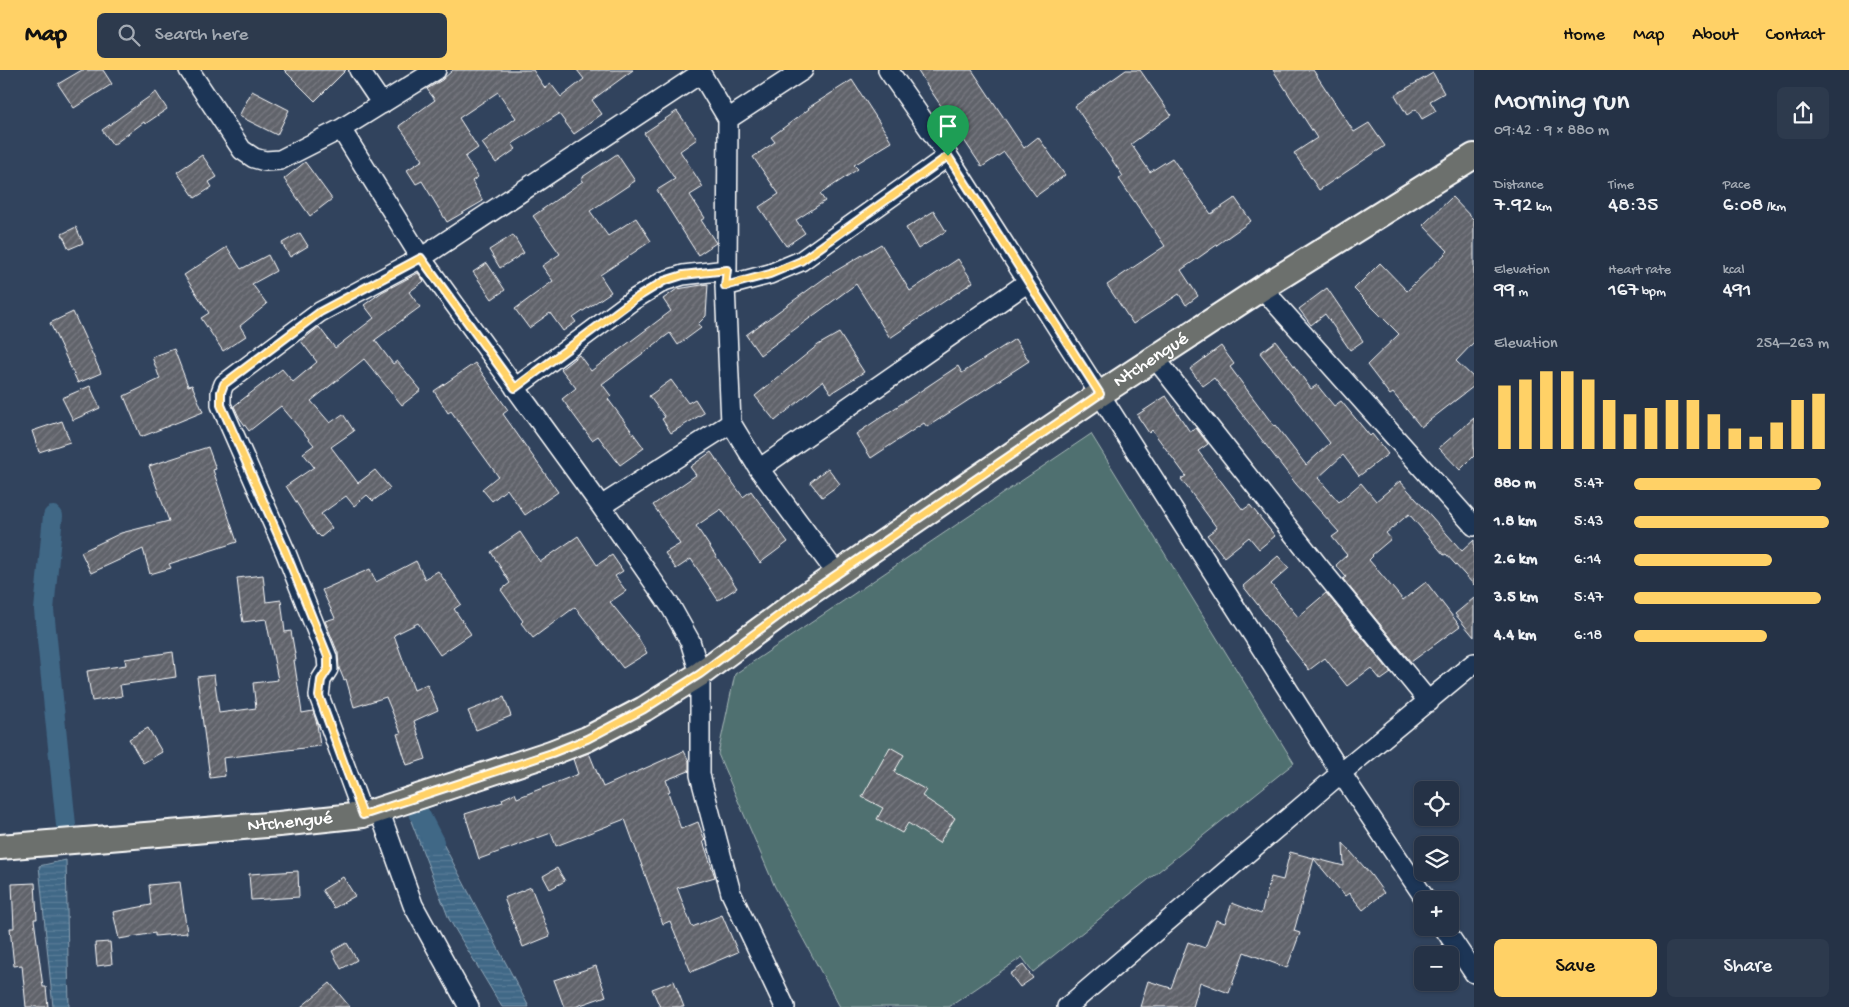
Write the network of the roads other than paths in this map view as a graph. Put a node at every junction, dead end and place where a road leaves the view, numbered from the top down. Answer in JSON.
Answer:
{"nodes":[{"id":1,"x":189,"y":70,"type":"edge"},
{"id":2,"x":359,"y":70,"type":"edge"},
{"id":3,"x":436,"y":70,"type":"edge"},
{"id":4,"x":803,"y":70,"type":"edge"},
{"id":5,"x":888,"y":70,"type":"edge"},
{"id":6,"x":700,"y":72,"type":"edge"},
{"id":7,"x":382,"y":104,"type":"junction"},
{"id":8,"x":728,"y":119,"type":"junction"},
{"id":9,"x":340,"y":129,"type":"junction"},
{"id":10,"x":948,"y":156,"type":"junction"},
{"id":11,"x":1474,"y":156,"type":"edge"},
{"id":12,"x":421,"y":258,"type":"junction"},
{"id":13,"x":726,"y":278,"type":"junction"},
{"id":14,"x":1028,"y":282,"type":"junction"},
{"id":15,"x":1262,"y":288,"type":"junction"},
{"id":16,"x":1156,"y":358,"type":"junction"},
{"id":17,"x":515,"y":388,"type":"junction"},
{"id":18,"x":1100,"y":394,"type":"junction"},
{"id":19,"x":731,"y":423,"type":"junction"},
{"id":20,"x":759,"y":469,"type":"junction"},
{"id":21,"x":601,"y":506,"type":"junction"},
{"id":22,"x":1474,"y":526,"type":"edge"},
{"id":23,"x":837,"y":574,"type":"junction"},
{"id":24,"x":1474,"y":663,"type":"edge"},
{"id":25,"x":700,"y":674,"type":"junction"},
{"id":26,"x":1429,"y":702,"type":"junction"},
{"id":27,"x":1341,"y":772,"type":"junction"},
{"id":28,"x":371,"y":812,"type":"junction"},
{"id":29,"x":0,"y":847,"type":"edge"},
{"id":30,"x":1420,"y":891,"type":"edge"},
{"id":31,"x":1449,"y":936,"type":"edge"},
{"id":32,"x":1474,"y":973,"type":"edge"},
{"id":33,"x":469,"y":1007,"type":"edge"},
{"id":34,"x":785,"y":1007,"type":"edge"},
{"id":35,"x":1066,"y":1007,"type":"edge"}],
"edges":[{"from":1,"to":9,"type":"street"},
{"from":2,"to":7,"type":"street"},
{"from":3,"to":7,"type":"street"},
{"from":4,"to":8,"type":"street"},
{"from":5,"to":10,"type":"street"},
{"from":6,"to":8,"type":"street"},
{"from":6,"to":12,"type":"street"},
{"from":7,"to":9,"type":"street"},
{"from":8,"to":13,"type":"street"},
{"from":9,"to":12,"type":"street"},
{"from":10,"to":13,"type":"street"},
{"from":10,"to":14,"type":"street"},
{"from":11,"to":15,"type":"main road","name":"Ntchengué"},
{"from":12,"to":17,"type":"street"},
{"from":12,"to":28,"type":"street"},
{"from":13,"to":17,"type":"street"},
{"from":13,"to":19,"type":"street"},
{"from":14,"to":18,"type":"street"},
{"from":14,"to":20,"type":"street"},
{"from":15,"to":16,"type":"main road","name":"Ntchengué"},
{"from":15,"to":22,"type":"street"},
{"from":16,"to":18,"type":"main road","name":"Ntchengué"},
{"from":16,"to":26,"type":"street"},
{"from":17,"to":21,"type":"street"},
{"from":18,"to":23,"type":"main road","name":"Ntchengué"},
{"from":18,"to":27,"type":"street"},
{"from":19,"to":20,"type":"street"},
{"from":19,"to":21,"type":"street"},
{"from":20,"to":23,"type":"street"},
{"from":21,"to":25,"type":"street"},
{"from":23,"to":25,"type":"main road","name":"Ntchengué"},
{"from":24,"to":26,"type":"street"},
{"from":25,"to":28,"type":"main road","name":"Ntchengué"},
{"from":25,"to":34,"type":"street"},
{"from":26,"to":27,"type":"street"},
{"from":27,"to":30,"type":"street"},
{"from":27,"to":35,"type":"street"},
{"from":28,"to":29,"type":"main road","name":"Ntchengué"},
{"from":28,"to":33,"type":"street"},
{"from":31,"to":32,"type":"street"}]}
